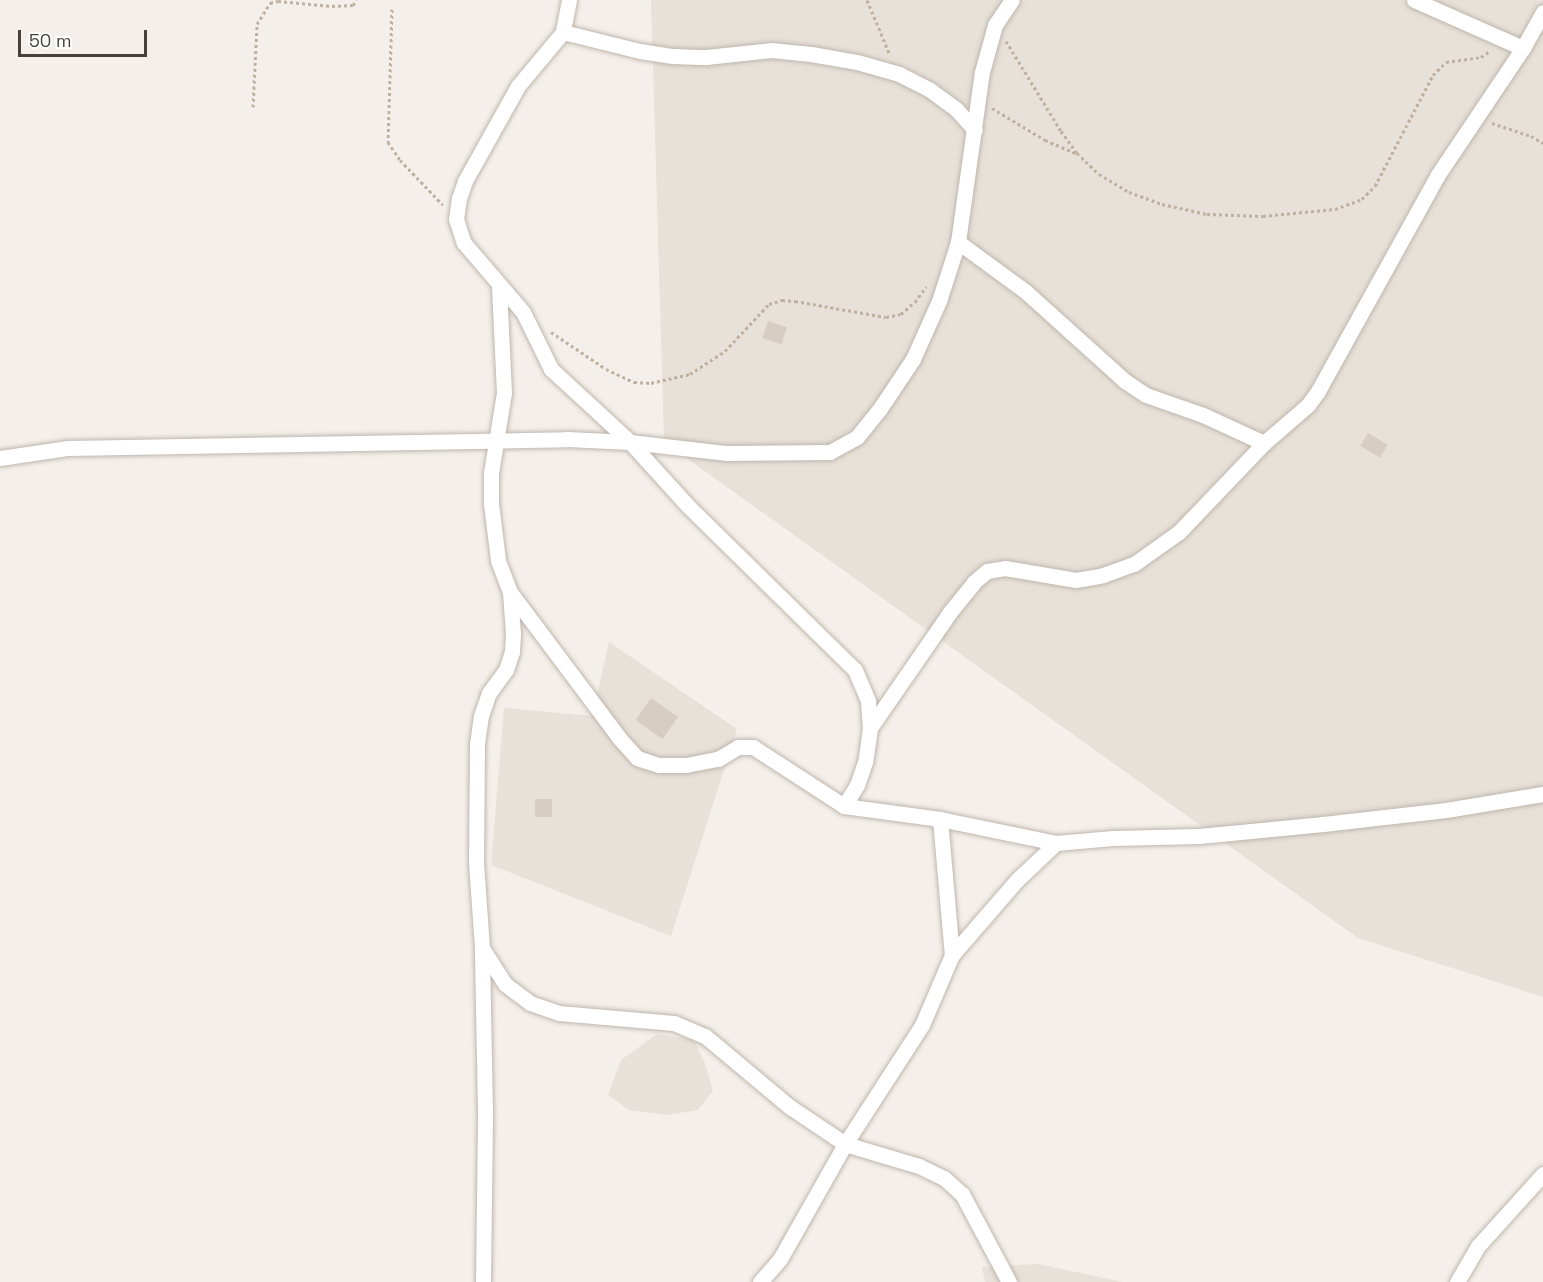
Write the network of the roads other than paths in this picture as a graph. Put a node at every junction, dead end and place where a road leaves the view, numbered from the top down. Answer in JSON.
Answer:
{"nodes":[{"id":1,"x":569,"y":0,"type":"edge"},
{"id":2,"x":1414,"y":0,"type":"edge"},
{"id":3,"x":1006,"y":3,"type":"edge"},
{"id":4,"x":1543,"y":12,"type":"edge"},
{"id":5,"x":564,"y":32,"type":"junction"},
{"id":6,"x":1523,"y":48,"type":"junction"},
{"id":7,"x":975,"y":130,"type":"junction"},
{"id":8,"x":958,"y":242,"type":"junction"},
{"id":9,"x":499,"y":287,"type":"junction"},
{"id":10,"x":495,"y":440,"type":"junction"},
{"id":11,"x":630,"y":442,"type":"junction"},
{"id":12,"x":1264,"y":443,"type":"junction"},
{"id":13,"x":0,"y":458,"type":"edge"},
{"id":14,"x":510,"y":592,"type":"junction"},
{"id":15,"x":870,"y":728,"type":"junction"},
{"id":16,"x":1543,"y":794,"type":"edge"},
{"id":17,"x":844,"y":806,"type":"junction"},
{"id":18,"x":940,"y":819,"type":"junction"},
{"id":19,"x":1056,"y":843,"type":"junction"},
{"id":20,"x":482,"y":948,"type":"junction"},
{"id":21,"x":952,"y":955,"type":"junction"},
{"id":22,"x":845,"y":1143,"type":"junction"},
{"id":23,"x":1543,"y":1174,"type":"edge"},
{"id":24,"x":483,"y":1282,"type":"edge"},
{"id":25,"x":760,"y":1282,"type":"edge"},
{"id":26,"x":1009,"y":1282,"type":"edge"},
{"id":27,"x":1457,"y":1282,"type":"edge"}],
"edges":[{"from":1,"to":5,"type":"street"},
{"from":2,"to":6,"type":"street"},
{"from":3,"to":7,"type":"street"},
{"from":4,"to":6,"type":"street"},
{"from":5,"to":7,"type":"street"},
{"from":5,"to":9,"type":"street"},
{"from":6,"to":12,"type":"street"},
{"from":7,"to":8,"type":"street"},
{"from":8,"to":11,"type":"street"},
{"from":8,"to":12,"type":"street"},
{"from":9,"to":10,"type":"street"},
{"from":9,"to":11,"type":"street"},
{"from":10,"to":11,"type":"street"},
{"from":10,"to":13,"type":"street"},
{"from":10,"to":14,"type":"street"},
{"from":11,"to":15,"type":"street"},
{"from":12,"to":15,"type":"street"},
{"from":14,"to":17,"type":"street"},
{"from":14,"to":20,"type":"street"},
{"from":15,"to":17,"type":"street"},
{"from":16,"to":19,"type":"street"},
{"from":17,"to":18,"type":"street"},
{"from":18,"to":19,"type":"street"},
{"from":18,"to":21,"type":"street"},
{"from":19,"to":21,"type":"street"},
{"from":20,"to":22,"type":"street"},
{"from":20,"to":24,"type":"street"},
{"from":21,"to":22,"type":"street"},
{"from":22,"to":25,"type":"street"},
{"from":22,"to":26,"type":"street"},
{"from":23,"to":27,"type":"street"}]}
